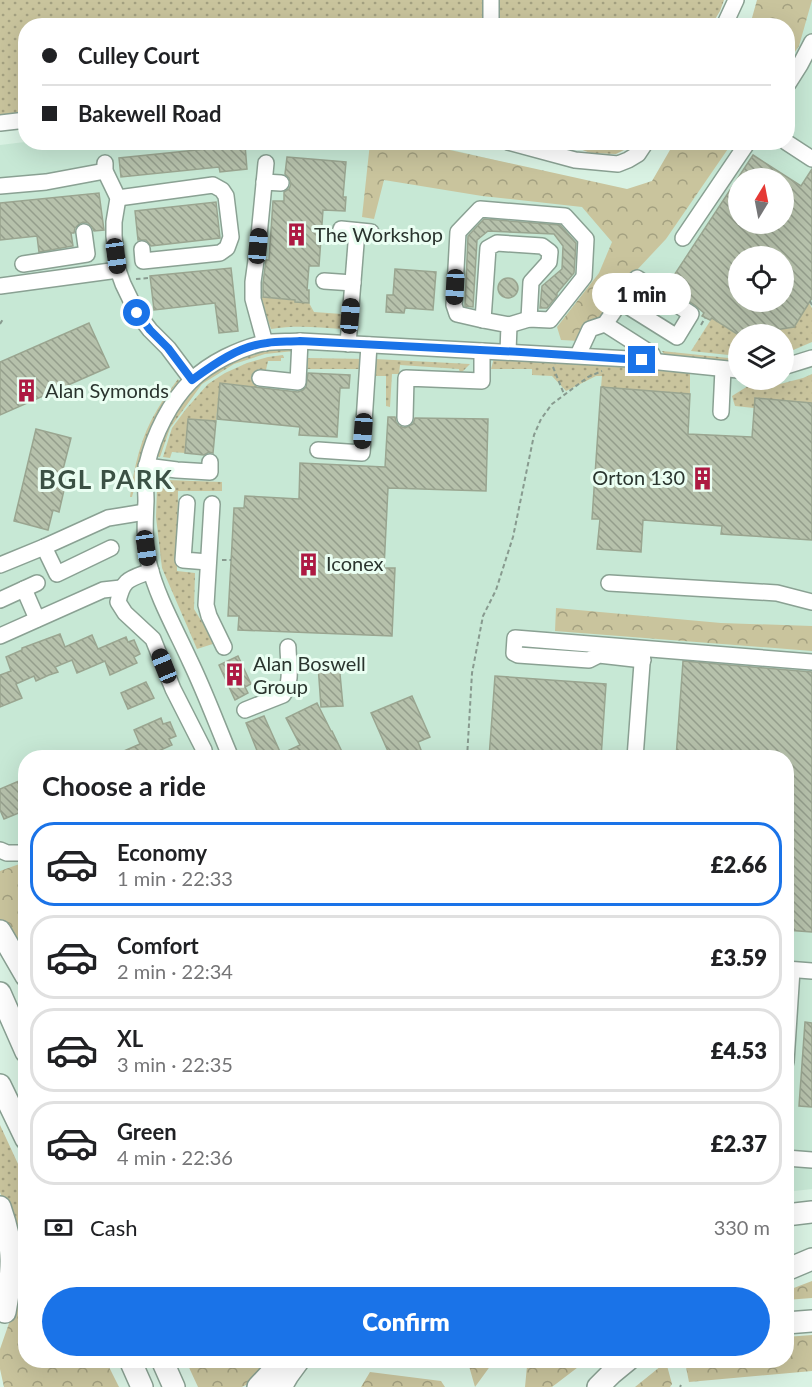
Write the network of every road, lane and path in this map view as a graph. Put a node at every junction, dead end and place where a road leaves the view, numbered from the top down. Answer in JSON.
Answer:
{"nodes":[{"id":1,"x":491,"y":0,"type":"edge"},
{"id":2,"x":736,"y":0,"type":"edge"},
{"id":3,"x":491,"y":18,"type":"edge"},
{"id":4,"x":728,"y":18,"type":"edge"},
{"id":5,"x":812,"y":42,"type":"edge"},
{"id":6,"x":795,"y":73,"type":"edge"},
{"id":7,"x":18,"y":121,"type":"edge"},
{"id":8,"x":0,"y":123,"type":"edge"},
{"id":9,"x":795,"y":148,"type":"edge"},
{"id":10,"x":538,"y":150,"type":"edge"},
{"id":11,"x":641,"y":150,"type":"edge"},
{"id":12,"x":743,"y":150,"type":"edge"},
{"id":13,"x":812,"y":159,"type":"edge"},
{"id":14,"x":266,"y":163,"type":"dead end"},
{"id":15,"x":264,"y":182,"type":"junction"},
{"id":16,"x":281,"y":183,"type":"dead end"},
{"id":17,"x":0,"y":186,"type":"edge"},
{"id":18,"x":118,"y":198,"type":"junction"},
{"id":19,"x":356,"y":231,"type":"dead end"},
{"id":20,"x":84,"y":232,"type":"dead end"},
{"id":21,"x":683,"y":238,"type":"dead end"},
{"id":22,"x":142,"y":249,"type":"dead end"},
{"id":23,"x":23,"y":264,"type":"dead end"},
{"id":24,"x":118,"y":270,"type":"junction"},
{"id":25,"x":149,"y":278,"type":"dead end"},
{"id":26,"x":133,"y":279,"type":"dead end"},
{"id":27,"x":324,"y":281,"type":"dead end"},
{"id":28,"x":353,"y":283,"type":"junction"},
{"id":29,"x":0,"y":286,"type":"edge"},
{"id":30,"x":621,"y":302,"type":"dead end"},
{"id":31,"x":529,"y":319,"type":"junction"},
{"id":32,"x":3,"y":320,"type":"dead end"},
{"id":33,"x":483,"y":320,"type":"junction"},
{"id":34,"x":0,"y":324,"type":"edge"},
{"id":35,"x":605,"y":324,"type":"junction"},
{"id":36,"x":509,"y":325,"type":"junction"},
{"id":37,"x":300,"y":341,"type":"junction"},
{"id":38,"x":265,"y":343,"type":"junction"},
{"id":39,"x":348,"y":344,"type":"junction"},
{"id":40,"x":369,"y":345,"type":"junction"},
{"id":41,"x":482,"y":351,"type":"junction"},
{"id":42,"x":508,"y":352,"type":"junction"},
{"id":43,"x":578,"y":356,"type":"junction"},
{"id":44,"x":812,"y":358,"type":"edge"},
{"id":45,"x":630,"y":359,"type":"junction"},
{"id":46,"x":655,"y":361,"type":"junction"},
{"id":47,"x":794,"y":364,"type":"edge"},
{"id":48,"x":553,"y":367,"type":"dead end"},
{"id":49,"x":728,"y":369,"type":"edge"},
{"id":50,"x":260,"y":378,"type":"dead end"},
{"id":51,"x":192,"y":380,"type":"junction"},
{"id":52,"x":728,"y":382,"type":"edge"},
{"id":53,"x":564,"y":394,"type":"junction"},
{"id":54,"x":721,"y":412,"type":"dead end"},
{"id":55,"x":405,"y":418,"type":"dead end"},
{"id":56,"x":318,"y":450,"type":"dead end"},
{"id":57,"x":210,"y":462,"type":"dead end"},
{"id":58,"x":146,"y":466,"type":"junction"},
{"id":59,"x":187,"y":502,"type":"dead end"},
{"id":60,"x":212,"y":504,"type":"dead end"},
{"id":61,"x":145,"y":512,"type":"junction"},
{"id":62,"x":44,"y":547,"type":"junction"},
{"id":63,"x":111,"y":548,"type":"dead end"},
{"id":64,"x":208,"y":562,"type":"junction"},
{"id":65,"x":0,"y":565,"type":"edge"},
{"id":66,"x":151,"y":571,"type":"junction"},
{"id":67,"x":609,"y":583,"type":"dead end"},
{"id":68,"x":121,"y":588,"type":"junction"},
{"id":69,"x":0,"y":600,"type":"edge"},
{"id":70,"x":812,"y":602,"type":"edge"},
{"id":71,"x":37,"y":619,"type":"junction"},
{"id":72,"x":0,"y":636,"type":"edge"},
{"id":73,"x":288,"y":646,"type":"dead end"},
{"id":74,"x":224,"y":647,"type":"dead end"},
{"id":75,"x":643,"y":655,"type":"junction"},
{"id":76,"x":812,"y":662,"type":"edge"},
{"id":77,"x":245,"y":710,"type":"dead end"},
{"id":78,"x":204,"y":750,"type":"edge"},
{"id":79,"x":228,"y":750,"type":"edge"},
{"id":80,"x":467,"y":750,"type":"edge"},
{"id":81,"x":636,"y":750,"type":"edge"},
{"id":82,"x":0,"y":850,"type":"edge"},
{"id":83,"x":18,"y":854,"type":"edge"},
{"id":84,"x":0,"y":931,"type":"edge"},
{"id":85,"x":18,"y":962,"type":"edge"},
{"id":86,"x":794,"y":970,"type":"edge"},
{"id":87,"x":812,"y":971,"type":"edge"},
{"id":88,"x":0,"y":993,"type":"edge"},
{"id":89,"x":18,"y":1034,"type":"edge"},
{"id":90,"x":0,"y":1085,"type":"edge"},
{"id":91,"x":18,"y":1122,"type":"edge"},
{"id":92,"x":794,"y":1159,"type":"edge"},
{"id":93,"x":812,"y":1160,"type":"edge"},
{"id":94,"x":0,"y":1207,"type":"edge"},
{"id":95,"x":812,"y":1212,"type":"edge"},
{"id":96,"x":794,"y":1214,"type":"edge"},
{"id":97,"x":812,"y":1220,"type":"edge"},
{"id":98,"x":794,"y":1222,"type":"edge"},
{"id":99,"x":812,"y":1259,"type":"edge"},
{"id":100,"x":794,"y":1267,"type":"edge"},
{"id":101,"x":18,"y":1297,"type":"edge"},
{"id":102,"x":2,"y":1317,"type":"edge"},
{"id":103,"x":812,"y":1321,"type":"edge"},
{"id":104,"x":794,"y":1322,"type":"edge"},
{"id":105,"x":134,"y":1368,"type":"edge"},
{"id":106,"x":166,"y":1368,"type":"edge"},
{"id":107,"x":293,"y":1368,"type":"edge"},
{"id":108,"x":618,"y":1368,"type":"edge"},
{"id":109,"x":275,"y":1377,"type":"edge"},
{"id":110,"x":142,"y":1387,"type":"edge"},
{"id":111,"x":174,"y":1387,"type":"edge"},
{"id":112,"x":258,"y":1387,"type":"edge"},
{"id":113,"x":598,"y":1387,"type":"edge"}],
"edges":[{"from":1,"to":3,"type":"street"},
{"from":2,"to":4,"type":"street"},
{"from":5,"to":6,"type":"street"},
{"from":7,"to":8,"type":"street"},
{"from":9,"to":13,"type":"street"},
{"from":10,"to":11,"type":"street"},
{"from":12,"to":21,"type":"street"},
{"from":14,"to":15,"type":"street"},
{"from":15,"to":16,"type":"street"},
{"from":15,"to":38,"type":"street"},
{"from":17,"to":18,"type":"street"},
{"from":18,"to":22,"type":"street"},
{"from":18,"to":24,"type":"street"},
{"from":19,"to":28,"type":"street"},
{"from":20,"to":23,"type":"street"},
{"from":24,"to":29,"type":"street"},
{"from":24,"to":51,"type":"street"},
{"from":25,"to":26,"type":"path"},
{"from":27,"to":28,"type":"street"},
{"from":28,"to":39,"type":"street"},
{"from":30,"to":35,"type":"street"},
{"from":31,"to":33,"type":"street"},
{"from":31,"to":33,"type":"street"},
{"from":31,"to":36,"type":"street"},
{"from":32,"to":34,"type":"path"},
{"from":33,"to":36,"type":"street"},
{"from":35,"to":43,"type":"street"},
{"from":35,"to":46,"type":"street"},
{"from":36,"to":42,"type":"street"},
{"from":37,"to":38,"type":"street"},
{"from":37,"to":39,"type":"street"},
{"from":37,"to":50,"type":"street"},
{"from":38,"to":51,"type":"street"},
{"from":39,"to":40,"type":"street"},
{"from":40,"to":41,"type":"street"},
{"from":40,"to":56,"type":"street"},
{"from":41,"to":42,"type":"street"},
{"from":41,"to":55,"type":"street"},
{"from":42,"to":43,"type":"street"},
{"from":43,"to":45,"type":"street"},
{"from":44,"to":47,"type":"street"},
{"from":45,"to":46,"type":"street"},
{"from":45,"to":53,"type":"path"},
{"from":46,"to":49,"type":"street"},
{"from":48,"to":53,"type":"path"},
{"from":51,"to":58,"type":"street"},
{"from":52,"to":54,"type":"street"},
{"from":53,"to":80,"type":"path"},
{"from":57,"to":58,"type":"street"},
{"from":58,"to":61,"type":"street"},
{"from":59,"to":64,"type":"street"},
{"from":60,"to":64,"type":"street"},
{"from":61,"to":62,"type":"street"},
{"from":61,"to":66,"type":"street"},
{"from":62,"to":63,"type":"street"},
{"from":62,"to":65,"type":"street"},
{"from":64,"to":74,"type":"street"},
{"from":66,"to":68,"type":"street"},
{"from":66,"to":79,"type":"street"},
{"from":67,"to":70,"type":"street"},
{"from":68,"to":71,"type":"street"},
{"from":68,"to":78,"type":"street"},
{"from":69,"to":71,"type":"street"},
{"from":71,"to":72,"type":"street"},
{"from":73,"to":77,"type":"street"},
{"from":75,"to":75,"type":"street"},
{"from":75,"to":76,"type":"street"},
{"from":75,"to":81,"type":"street"},
{"from":82,"to":83,"type":"street"},
{"from":84,"to":85,"type":"highway"},
{"from":86,"to":87,"type":"street"},
{"from":88,"to":89,"type":"highway"},
{"from":90,"to":91,"type":"highway"},
{"from":92,"to":93,"type":"street"},
{"from":94,"to":102,"type":"highway"},
{"from":95,"to":96,"type":"highway"},
{"from":97,"to":98,"type":"highway"},
{"from":99,"to":100,"type":"highway"},
{"from":101,"to":102,"type":"highway"},
{"from":103,"to":104,"type":"highway"},
{"from":105,"to":110,"type":"highway"},
{"from":106,"to":111,"type":"highway"},
{"from":107,"to":109,"type":"highway"},
{"from":108,"to":113,"type":"highway"},
{"from":109,"to":112,"type":"highway"}]}
